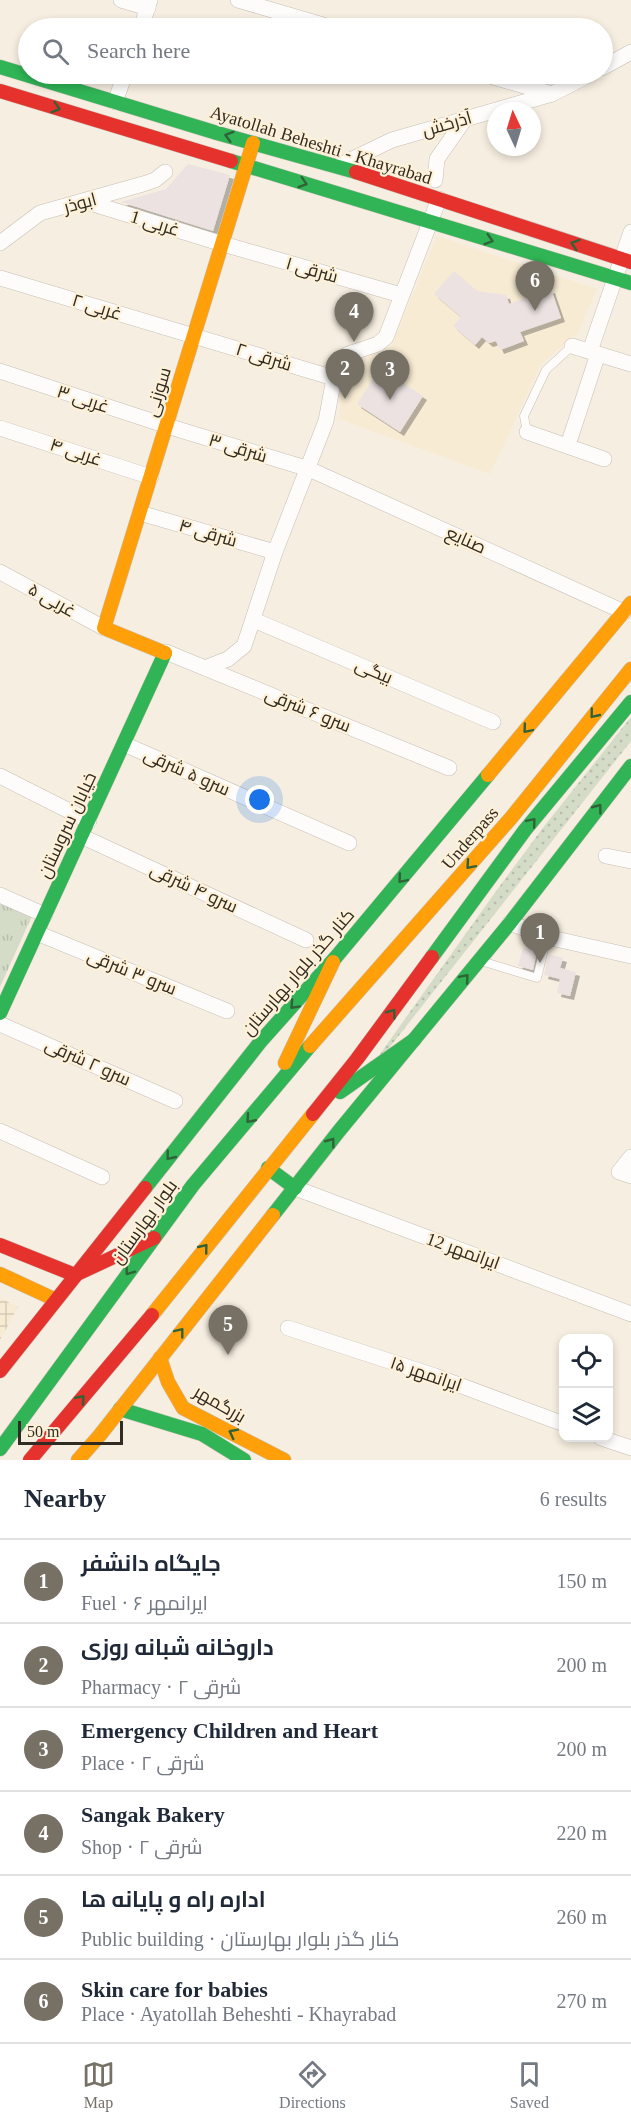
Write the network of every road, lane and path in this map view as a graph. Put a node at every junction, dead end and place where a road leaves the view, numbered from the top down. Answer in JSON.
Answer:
{"nodes":[{"id":1,"x":122,"y":0,"type":"edge"},
{"id":2,"x":238,"y":0,"type":"edge"},
{"id":3,"x":149,"y":4,"type":"edge"},
{"id":4,"x":299,"y":18,"type":"edge"},
{"id":5,"x":631,"y":52,"type":"edge"},
{"id":6,"x":613,"y":62,"type":"edge"},
{"id":7,"x":0,"y":67,"type":"edge"},
{"id":8,"x":18,"y":72,"type":"edge"},
{"id":9,"x":56,"y":84,"type":"edge"},
{"id":10,"x":121,"y":84,"type":"edge"},
{"id":11,"x":518,"y":84,"type":"edge"},
{"id":12,"x":572,"y":84,"type":"edge"},
{"id":13,"x":0,"y":91,"type":"edge"},
{"id":14,"x":552,"y":94,"type":"junction"},
{"id":15,"x":92,"y":95,"type":"junction"},
{"id":16,"x":115,"y":102,"type":"junction"},
{"id":17,"x":85,"y":117,"type":"junction"},
{"id":18,"x":465,"y":119,"type":"junction"},
{"id":19,"x":253,"y":143,"type":"junction"},
{"id":20,"x":247,"y":166,"type":"junction"},
{"id":21,"x":338,"y":166,"type":"junction"},
{"id":22,"x":165,"y":172,"type":"dead end"},
{"id":23,"x":435,"y":180,"type":"dead end"},
{"id":24,"x":439,"y":199,"type":"junction"},
{"id":25,"x":87,"y":202,"type":"junction"},
{"id":26,"x":429,"y":221,"type":"junction"},
{"id":27,"x":631,"y":232,"type":"edge"},
{"id":28,"x":0,"y":243,"type":"edge"},
{"id":29,"x":223,"y":244,"type":"junction"},
{"id":30,"x":627,"y":261,"type":"edge"},
{"id":31,"x":0,"y":278,"type":"edge"},
{"id":32,"x":616,"y":279,"type":"junction"},
{"id":33,"x":631,"y":282,"type":"edge"},
{"id":34,"x":401,"y":295,"type":"junction"},
{"id":35,"x":194,"y":336,"type":"junction"},
{"id":36,"x":572,"y":346,"type":"joint"},
{"id":37,"x":594,"y":353,"type":"junction"},
{"id":38,"x":631,"y":363,"type":"edge"},
{"id":39,"x":0,"y":371,"type":"edge"},
{"id":40,"x":334,"y":378,"type":"junction"},
{"id":41,"x":167,"y":426,"type":"junction"},
{"id":42,"x":0,"y":428,"type":"edge"},
{"id":43,"x":527,"y":432,"type":"joint"},
{"id":44,"x":568,"y":445,"type":"junction"},
{"id":45,"x":604,"y":459,"type":"dead end"},
{"id":46,"x":309,"y":469,"type":"junction"},
{"id":47,"x":151,"y":477,"type":"junction"},
{"id":48,"x":140,"y":513,"type":"junction"},
{"id":49,"x":275,"y":552,"type":"junction"},
{"id":50,"x":0,"y":572,"type":"edge"},
{"id":51,"x":627,"y":607,"type":"edge"},
{"id":52,"x":254,"y":620,"type":"junction"},
{"id":53,"x":104,"y":628,"type":"junction"},
{"id":54,"x":166,"y":652,"type":"junction"},
{"id":55,"x":206,"y":668,"type":"junction"},
{"id":56,"x":631,"y":669,"type":"edge"},
{"id":57,"x":631,"y":702,"type":"edge"},
{"id":58,"x":493,"y":722,"type":"dead end"},
{"id":59,"x":124,"y":744,"type":"junction"},
{"id":60,"x":631,"y":766,"type":"edge"},
{"id":61,"x":449,"y":768,"type":"dead end"},
{"id":62,"x":0,"y":776,"type":"edge"},
{"id":63,"x":89,"y":820,"type":"junction"},
{"id":64,"x":81,"y":836,"type":"junction"},
{"id":65,"x":349,"y":843,"type":"dead end"},
{"id":66,"x":606,"y":856,"type":"dead end"},
{"id":67,"x":631,"y":861,"type":"edge"},
{"id":68,"x":0,"y":895,"type":"edge"},
{"id":69,"x":45,"y":915,"type":"junction"},
{"id":70,"x":510,"y":923,"type":"junction"},
{"id":71,"x":37,"y":933,"type":"junction"},
{"id":72,"x":547,"y":937,"type":"junction"},
{"id":73,"x":306,"y":940,"type":"dead end"},
{"id":74,"x":631,"y":956,"type":"edge"},
{"id":75,"x":480,"y":961,"type":"junction"},
{"id":76,"x":333,"y":962,"type":"junction"},
{"id":77,"x":227,"y":1011,"type":"dead end"},
{"id":78,"x":0,"y":1013,"type":"edge"},
{"id":79,"x":0,"y":1024,"type":"edge"},
{"id":80,"x":328,"y":1025,"type":"joint"},
{"id":81,"x":414,"y":1040,"type":"junction"},
{"id":82,"x":269,"y":1097,"type":"junction"},
{"id":83,"x":175,"y":1101,"type":"dead end"},
{"id":84,"x":314,"y":1111,"type":"junction"},
{"id":85,"x":0,"y":1131,"type":"edge"},
{"id":86,"x":631,"y":1157,"type":"edge"},
{"id":87,"x":268,"y":1168,"type":"junction"},
{"id":88,"x":625,"y":1174,"type":"edge"},
{"id":89,"x":102,"y":1177,"type":"dead end"},
{"id":90,"x":295,"y":1188,"type":"junction"},
{"id":91,"x":154,"y":1238,"type":"junction"},
{"id":92,"x":0,"y":1245,"type":"edge"},
{"id":93,"x":16,"y":1269,"type":"edge"},
{"id":94,"x":75,"y":1275,"type":"junction"},
{"id":95,"x":56,"y":1300,"type":"junction"},
{"id":96,"x":631,"y":1314,"type":"edge"},
{"id":97,"x":288,"y":1328,"type":"dead end"},
{"id":98,"x":160,"y":1358,"type":"junction"},
{"id":99,"x":0,"y":1371,"type":"edge"},
{"id":100,"x":120,"y":1409,"type":"junction"},
{"id":101,"x":559,"y":1422,"type":"edge"},
{"id":102,"x":613,"y":1442,"type":"edge"},
{"id":103,"x":0,"y":1449,"type":"edge"},
{"id":104,"x":631,"y":1449,"type":"edge"},
{"id":105,"x":30,"y":1460,"type":"edge"},
{"id":106,"x":78,"y":1460,"type":"edge"},
{"id":107,"x":244,"y":1460,"type":"edge"},
{"id":108,"x":284,"y":1460,"type":"edge"}],
"edges":[{"from":1,"to":3,"type":"street"},
{"from":2,"to":4,"type":"street"},
{"from":5,"to":6,"type":"street"},
{"from":7,"to":8,"type":"main road","name":"Ayatollah Beheshti - Khayrabad"},
{"from":9,"to":15,"type":"main road","name":"Ayatollah Beheshti - Khayrabad"},
{"from":10,"to":16,"type":"street"},
{"from":11,"to":14,"type":"street"},
{"from":12,"to":14,"type":"street","name":"آذرخش"},
{"from":13,"to":17,"type":"main road","one_way":true},
{"from":14,"to":18,"type":"street","name":"آذرخش"},
{"from":15,"to":16,"type":"main road","name":"Ayatollah Beheshti - Khayrabad"},
{"from":15,"to":17,"type":"main road"},
{"from":19,"to":16,"type":"main road","name":"Ayatollah Beheshti - Khayrabad","one_way":true},
{"from":17,"to":20,"type":"main road"},
{"from":18,"to":21,"type":"street","name":"آذرخش"},
{"from":18,"to":23,"type":"street"},
{"from":19,"to":20,"type":"main road","name":"سوزنی"},
{"from":19,"to":21,"type":"main road","name":"Ayatollah Beheshti - Khayrabad"},
{"from":20,"to":26,"type":"main road","one_way":true},
{"from":20,"to":29,"type":"main road","name":"سوزنی"},
{"from":21,"to":24,"type":"main road","name":"Ayatollah Beheshti - Khayrabad"},
{"from":22,"to":25,"type":"street","name":"ابوذر"},
{"from":24,"to":26,"type":"street"},
{"from":30,"to":24,"type":"main road","name":"Ayatollah Beheshti - Khayrabad","one_way":true},
{"from":25,"to":28,"type":"street","name":"ابوذر"},
{"from":25,"to":29,"type":"street","name":"غربی 1"},
{"from":26,"to":32,"type":"main road","one_way":true},
{"from":26,"to":34,"type":"street"},
{"from":27,"to":30,"type":"street"},
{"from":29,"to":34,"type":"street","name":"شرقی ۱"},
{"from":29,"to":35,"type":"main road","name":"سوزنی"},
{"from":30,"to":32,"type":"street"},
{"from":31,"to":35,"type":"street","name":"غربی ۲"},
{"from":32,"to":33,"type":"main road"},
{"from":32,"to":37,"type":"street"},
{"from":34,"to":40,"type":"street"},
{"from":35,"to":40,"type":"street","name":"شرقی ۲"},
{"from":35,"to":41,"type":"main road","name":"سوزنی"},
{"from":36,"to":37,"type":"street"},
{"from":36,"to":43,"type":"lane"},
{"from":37,"to":38,"type":"street"},
{"from":37,"to":44,"type":"street"},
{"from":39,"to":41,"type":"street","name":"غربی ۳"},
{"from":40,"to":46,"type":"street"},
{"from":41,"to":46,"type":"street","name":"شرقی ۳"},
{"from":41,"to":47,"type":"main road","name":"سوزنی"},
{"from":42,"to":47,"type":"street","name":"غربی ۴"},
{"from":43,"to":44,"type":"street"},
{"from":44,"to":45,"type":"street"},
{"from":46,"to":49,"type":"street"},
{"from":46,"to":51,"type":"street","name":"صنایع"},
{"from":47,"to":48,"type":"main road","name":"سوزنی"},
{"from":48,"to":49,"type":"street","name":"شرقی ۴"},
{"from":48,"to":53,"type":"main road","name":"سوزنی"},
{"from":49,"to":52,"type":"street"},
{"from":50,"to":53,"type":"street","name":"غربی ۵"},
{"from":51,"to":76,"type":"main road","name":"کنار گذر بلوار بهارستان","one_way":true},
{"from":52,"to":55,"type":"street"},
{"from":52,"to":58,"type":"street","name":"بیگی"},
{"from":53,"to":54,"type":"main road"},
{"from":54,"to":55,"type":"street","name":"سرو ۶ شرقی"},
{"from":54,"to":59,"type":"main road","name":"خیابان سروستان"},
{"from":55,"to":61,"type":"street","name":"سرو ۶ شرقی"},
{"from":56,"to":80,"type":"main road","name":"Underpass","one_way":true},
{"from":84,"to":57,"type":"main road","name":"Underpass","one_way":true},
{"from":59,"to":63,"type":"main road","name":"خیابان سروستان"},
{"from":59,"to":65,"type":"street","name":"سرو ۵ شرقی"},
{"from":70,"to":60,"type":"main road","one_way":true},
{"from":62,"to":63,"type":"street"},
{"from":63,"to":64,"type":"main road","name":"خیابان سروستان"},
{"from":64,"to":69,"type":"main road","name":"خیابان سروستان"},
{"from":64,"to":73,"type":"street","name":"سرو ۴ شرقی"},
{"from":66,"to":67,"type":"street"},
{"from":68,"to":69,"type":"street"},
{"from":69,"to":71,"type":"main road","name":"خیابان سروستان"},
{"from":70,"to":72,"type":"street"},
{"from":70,"to":75,"type":"main road"},
{"from":71,"to":77,"type":"street","name":"سرو ۳ شرقی"},
{"from":71,"to":78,"type":"main road","name":"خیابان سروستان"},
{"from":72,"to":74,"type":"street"},
{"from":72,"to":75,"type":"lane"},
{"from":81,"to":75,"type":"main road","one_way":true},
{"from":76,"to":82,"type":"main road"},
{"from":76,"to":94,"type":"main road","name":"کنار گذر بلوار بهارستان","one_way":true},
{"from":79,"to":83,"type":"street","name":"سرو ۲ شرقی"},
{"from":80,"to":82,"type":"main road","name":"بلوار بهارستان"},
{"from":81,"to":84,"type":"main road"},
{"from":90,"to":81,"type":"main road","one_way":true},
{"from":82,"to":91,"type":"main road","name":"بلوار بهارستان","one_way":true},
{"from":84,"to":87,"type":"main road"},
{"from":85,"to":89,"type":"street"},
{"from":86,"to":88,"type":"street"},
{"from":87,"to":90,"type":"main road"},
{"from":105,"to":87,"type":"main road","one_way":true},
{"from":90,"to":96,"type":"street","name":"ایرانمهر 12"},
{"from":98,"to":90,"type":"main road","one_way":true},
{"from":91,"to":94,"type":"main road"},
{"from":91,"to":103,"type":"main road","name":"بلوار بهارستان","one_way":true},
{"from":92,"to":93,"type":"main road"},
{"from":93,"to":94,"type":"main road"},
{"from":93,"to":95,"type":"main road"},
{"from":94,"to":95,"type":"main road","name":"کنار گذر بلوار بهارستان"},
{"from":95,"to":99,"type":"main road","name":"کنار گذر بلوار بهارستان"},
{"from":97,"to":101,"type":"street","name":"ایرانمهر ۱۵"},
{"from":98,"to":100,"type":"main road"},
{"from":108,"to":98,"type":"main road","name":"بزرگمهر","one_way":true},
{"from":100,"to":106,"type":"main road"},
{"from":100,"to":107,"type":"main road"},
{"from":102,"to":104,"type":"street"}]}
